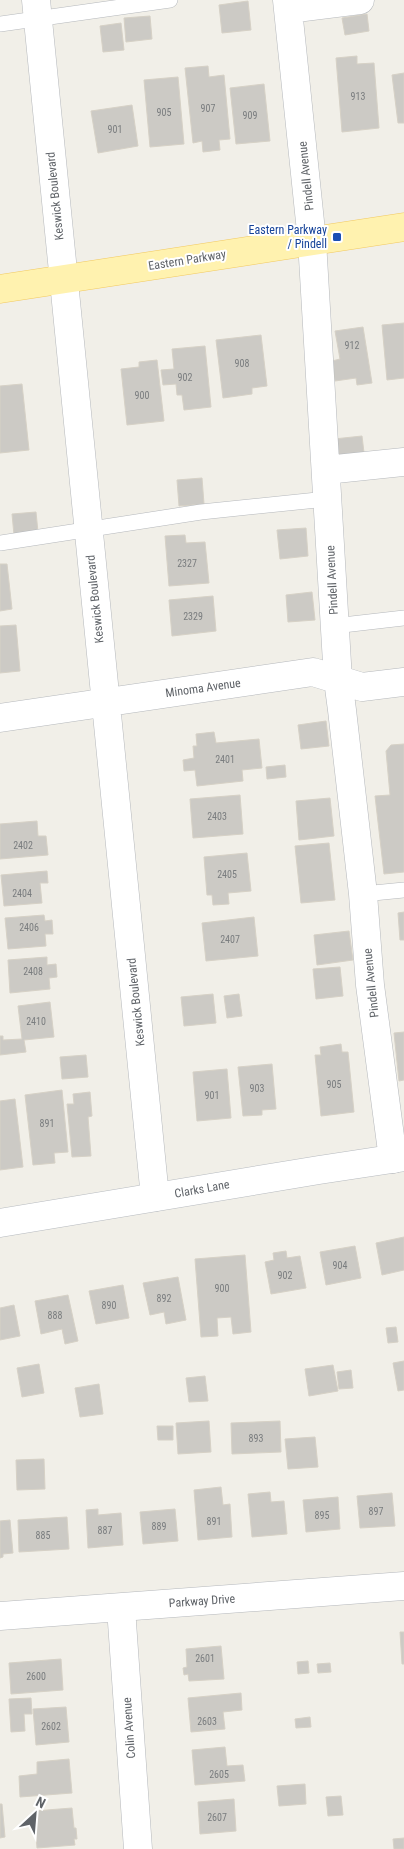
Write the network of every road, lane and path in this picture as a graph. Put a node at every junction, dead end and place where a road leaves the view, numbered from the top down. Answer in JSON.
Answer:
{"nodes":[{"id":1,"x":170,"y":0,"type":"edge"},
{"id":2,"x":360,"y":0,"type":"edge"},
{"id":3,"x":287,"y":5,"type":"edge"},
{"id":4,"x":37,"y":9,"type":"edge"},
{"id":5,"x":0,"y":24,"type":"edge"},
{"id":6,"x":404,"y":227,"type":"edge"},
{"id":7,"x":312,"y":241,"type":"junction"},
{"id":8,"x":64,"y":279,"type":"junction"},
{"id":9,"x":0,"y":289,"type":"edge"},
{"id":10,"x":404,"y":462,"type":"edge"},
{"id":11,"x":326,"y":470,"type":"junction"},
{"id":12,"x":327,"y":500,"type":"junction"},
{"id":13,"x":88,"y":530,"type":"junction"},
{"id":14,"x":0,"y":543,"type":"edge"},
{"id":15,"x":404,"y":618,"type":"edge"},
{"id":16,"x":334,"y":626,"type":"junction"},
{"id":17,"x":338,"y":680,"type":"junction"},
{"id":18,"x":404,"y":682,"type":"edge"},
{"id":19,"x":106,"y":702,"type":"junction"},
{"id":20,"x":0,"y":718,"type":"edge"},
{"id":21,"x":404,"y":890,"type":"edge"},
{"id":22,"x":362,"y":894,"type":"junction"},
{"id":23,"x":398,"y":1158,"type":"edge"},
{"id":24,"x":155,"y":1197,"type":"junction"},
{"id":25,"x":0,"y":1223,"type":"edge"},
{"id":26,"x":404,"y":1586,"type":"edge"},
{"id":27,"x":121,"y":1608,"type":"junction"},
{"id":28,"x":0,"y":1616,"type":"edge"},
{"id":29,"x":138,"y":1849,"type":"edge"}],
"edges":[{"from":1,"to":4,"type":"lane"},
{"from":2,"to":3,"type":"street"},
{"from":3,"to":7,"type":"street","name":"Pindell Avenue"},
{"from":4,"to":5,"type":"lane"},
{"from":4,"to":8,"type":"street","name":"Keswick Boulevard"},
{"from":6,"to":7,"type":"main road","name":"Eastern Parkway"},
{"from":7,"to":8,"type":"main road","name":"Eastern Parkway"},
{"from":7,"to":11,"type":"street","name":"Pindell Avenue"},
{"from":8,"to":9,"type":"main road","name":"Eastern Parkway"},
{"from":8,"to":13,"type":"street","name":"Keswick Boulevard"},
{"from":10,"to":11,"type":"street"},
{"from":11,"to":12,"type":"street","name":"Pindell Avenue"},
{"from":12,"to":13,"type":"lane"},
{"from":12,"to":16,"type":"street","name":"Pindell Avenue"},
{"from":13,"to":14,"type":"lane"},
{"from":13,"to":19,"type":"street","name":"Keswick Boulevard"},
{"from":15,"to":16,"type":"lane"},
{"from":16,"to":17,"type":"street","name":"Pindell Avenue"},
{"from":17,"to":18,"type":"street","name":"Minoma Avenue"},
{"from":17,"to":19,"type":"street","name":"Minoma Avenue"},
{"from":17,"to":22,"type":"street","name":"Pindell Avenue"},
{"from":19,"to":20,"type":"street","name":"Minoma Avenue"},
{"from":19,"to":24,"type":"street","name":"Keswick Boulevard"},
{"from":21,"to":22,"type":"lane"},
{"from":22,"to":23,"type":"street","name":"Pindell Avenue"},
{"from":23,"to":24,"type":"street","name":"Clarks Lane"},
{"from":24,"to":25,"type":"street","name":"Clarks Lane"},
{"from":26,"to":27,"type":"street","name":"Parkway Drive"},
{"from":27,"to":28,"type":"street","name":"Parkway Drive"},
{"from":27,"to":29,"type":"street","name":"Colin Avenue"}]}
